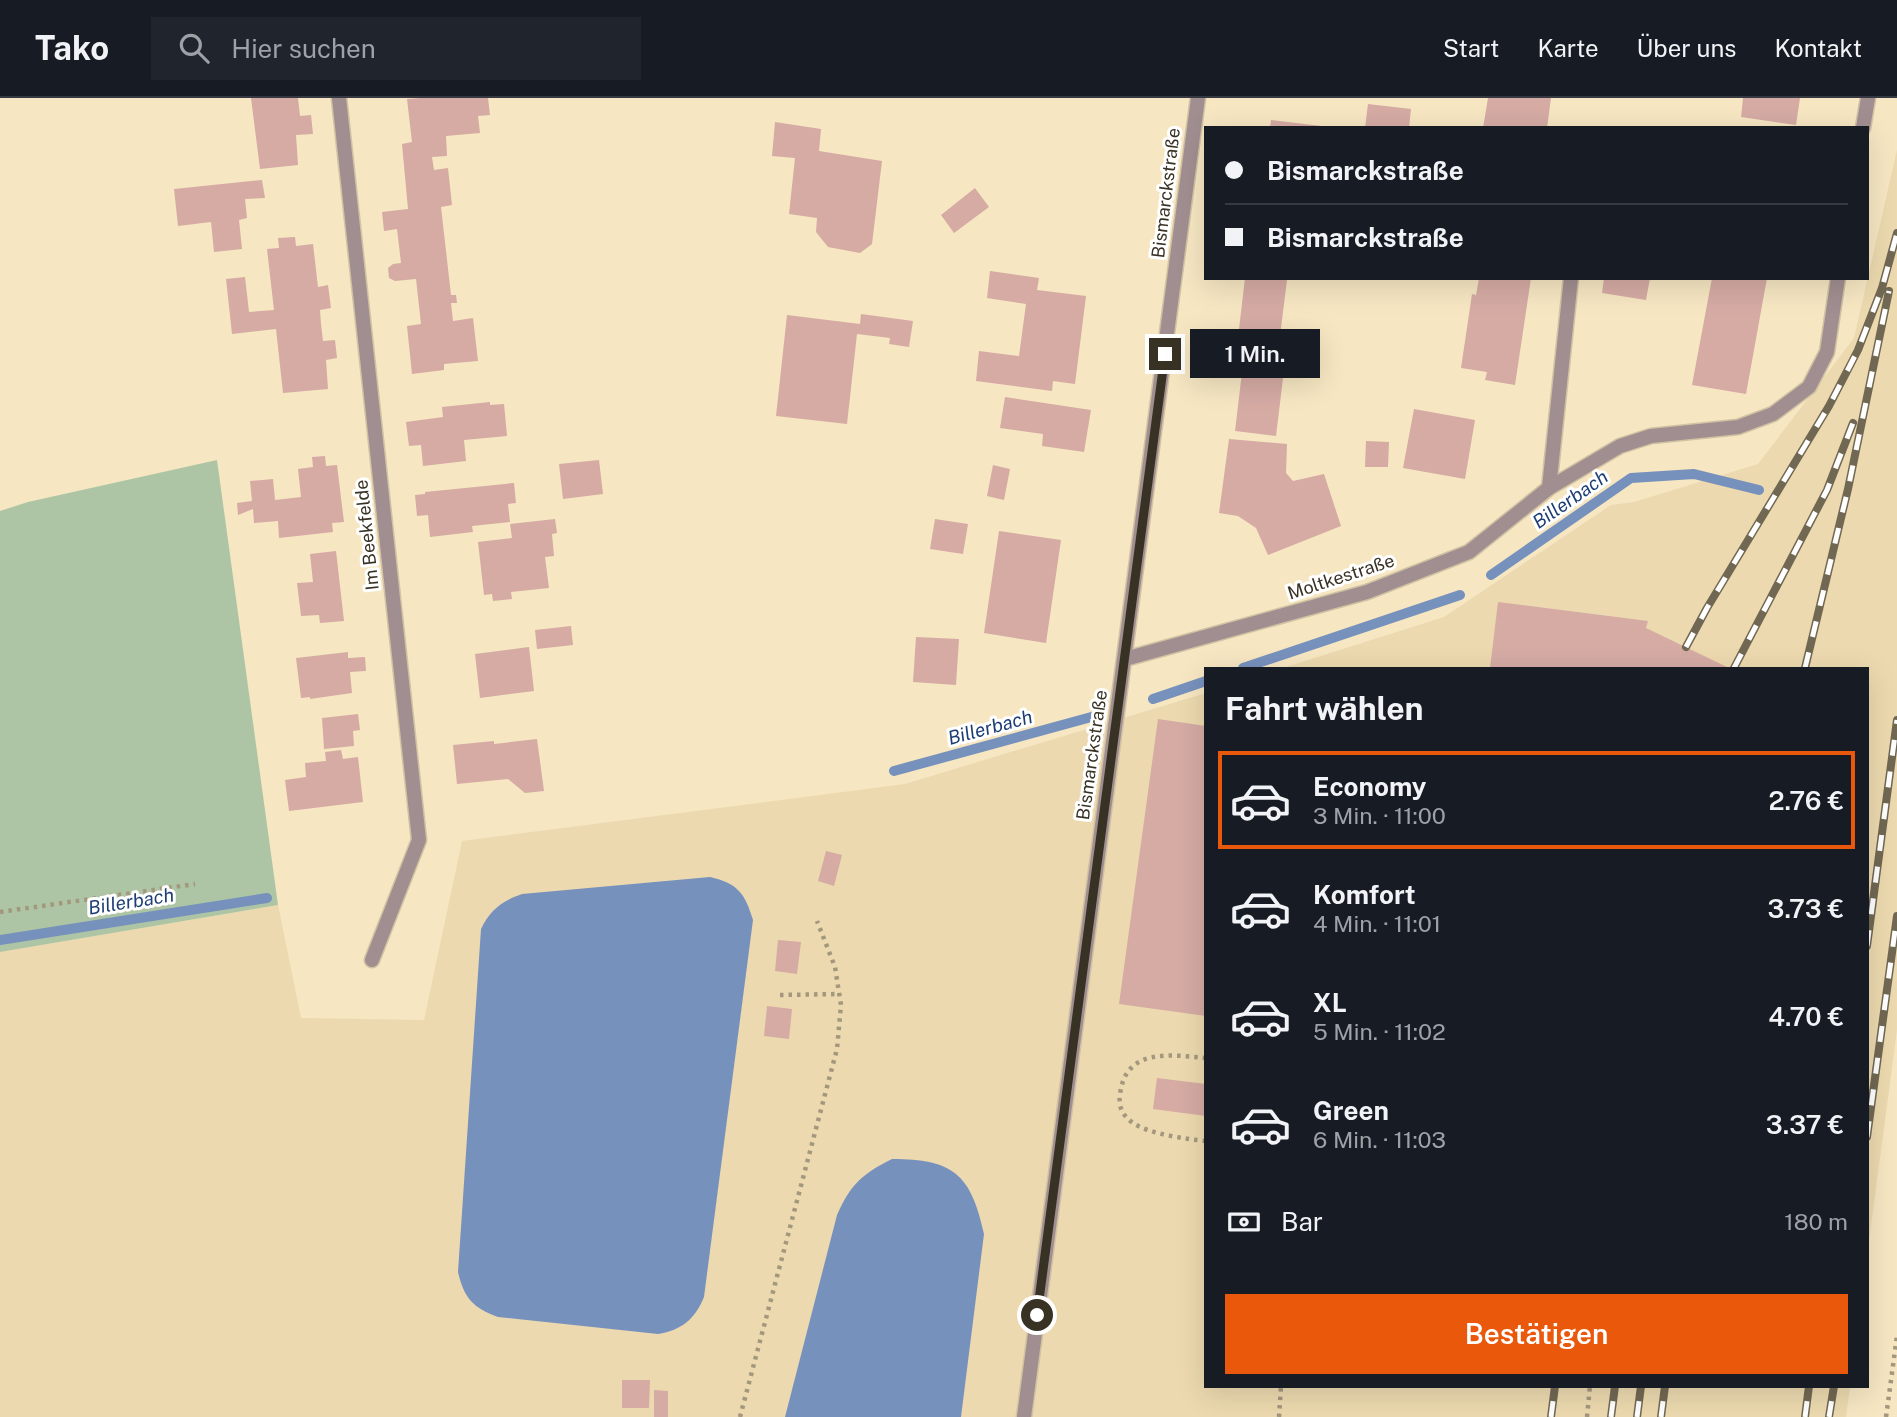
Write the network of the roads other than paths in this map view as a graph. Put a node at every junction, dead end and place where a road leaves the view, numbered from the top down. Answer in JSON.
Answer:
{"nodes":[{"id":1,"x":339,"y":98,"type":"edge"},
{"id":2,"x":1198,"y":98,"type":"edge"},
{"id":3,"x":1868,"y":98,"type":"edge"},
{"id":4,"x":1863,"y":126,"type":"edge"},
{"id":5,"x":1571,"y":280,"type":"edge"},
{"id":6,"x":1839,"y":280,"type":"edge"},
{"id":7,"x":1549,"y":488,"type":"junction"},
{"id":8,"x":1125,"y":659,"type":"junction"},
{"id":9,"x":372,"y":960,"type":"dead end"},
{"id":10,"x":1024,"y":1417,"type":"edge"}],
"edges":[{"from":1,"to":9,"type":"street","name":"Im Beekfelde"},
{"from":2,"to":8,"type":"street","name":"Bismarckstraße"},
{"from":3,"to":4,"type":"street"},
{"from":5,"to":7,"type":"street"},
{"from":6,"to":7,"type":"street","name":"Moltkestraße"},
{"from":7,"to":8,"type":"street","name":"Moltkestraße"},
{"from":8,"to":10,"type":"street","name":"Bismarckstraße"}]}
